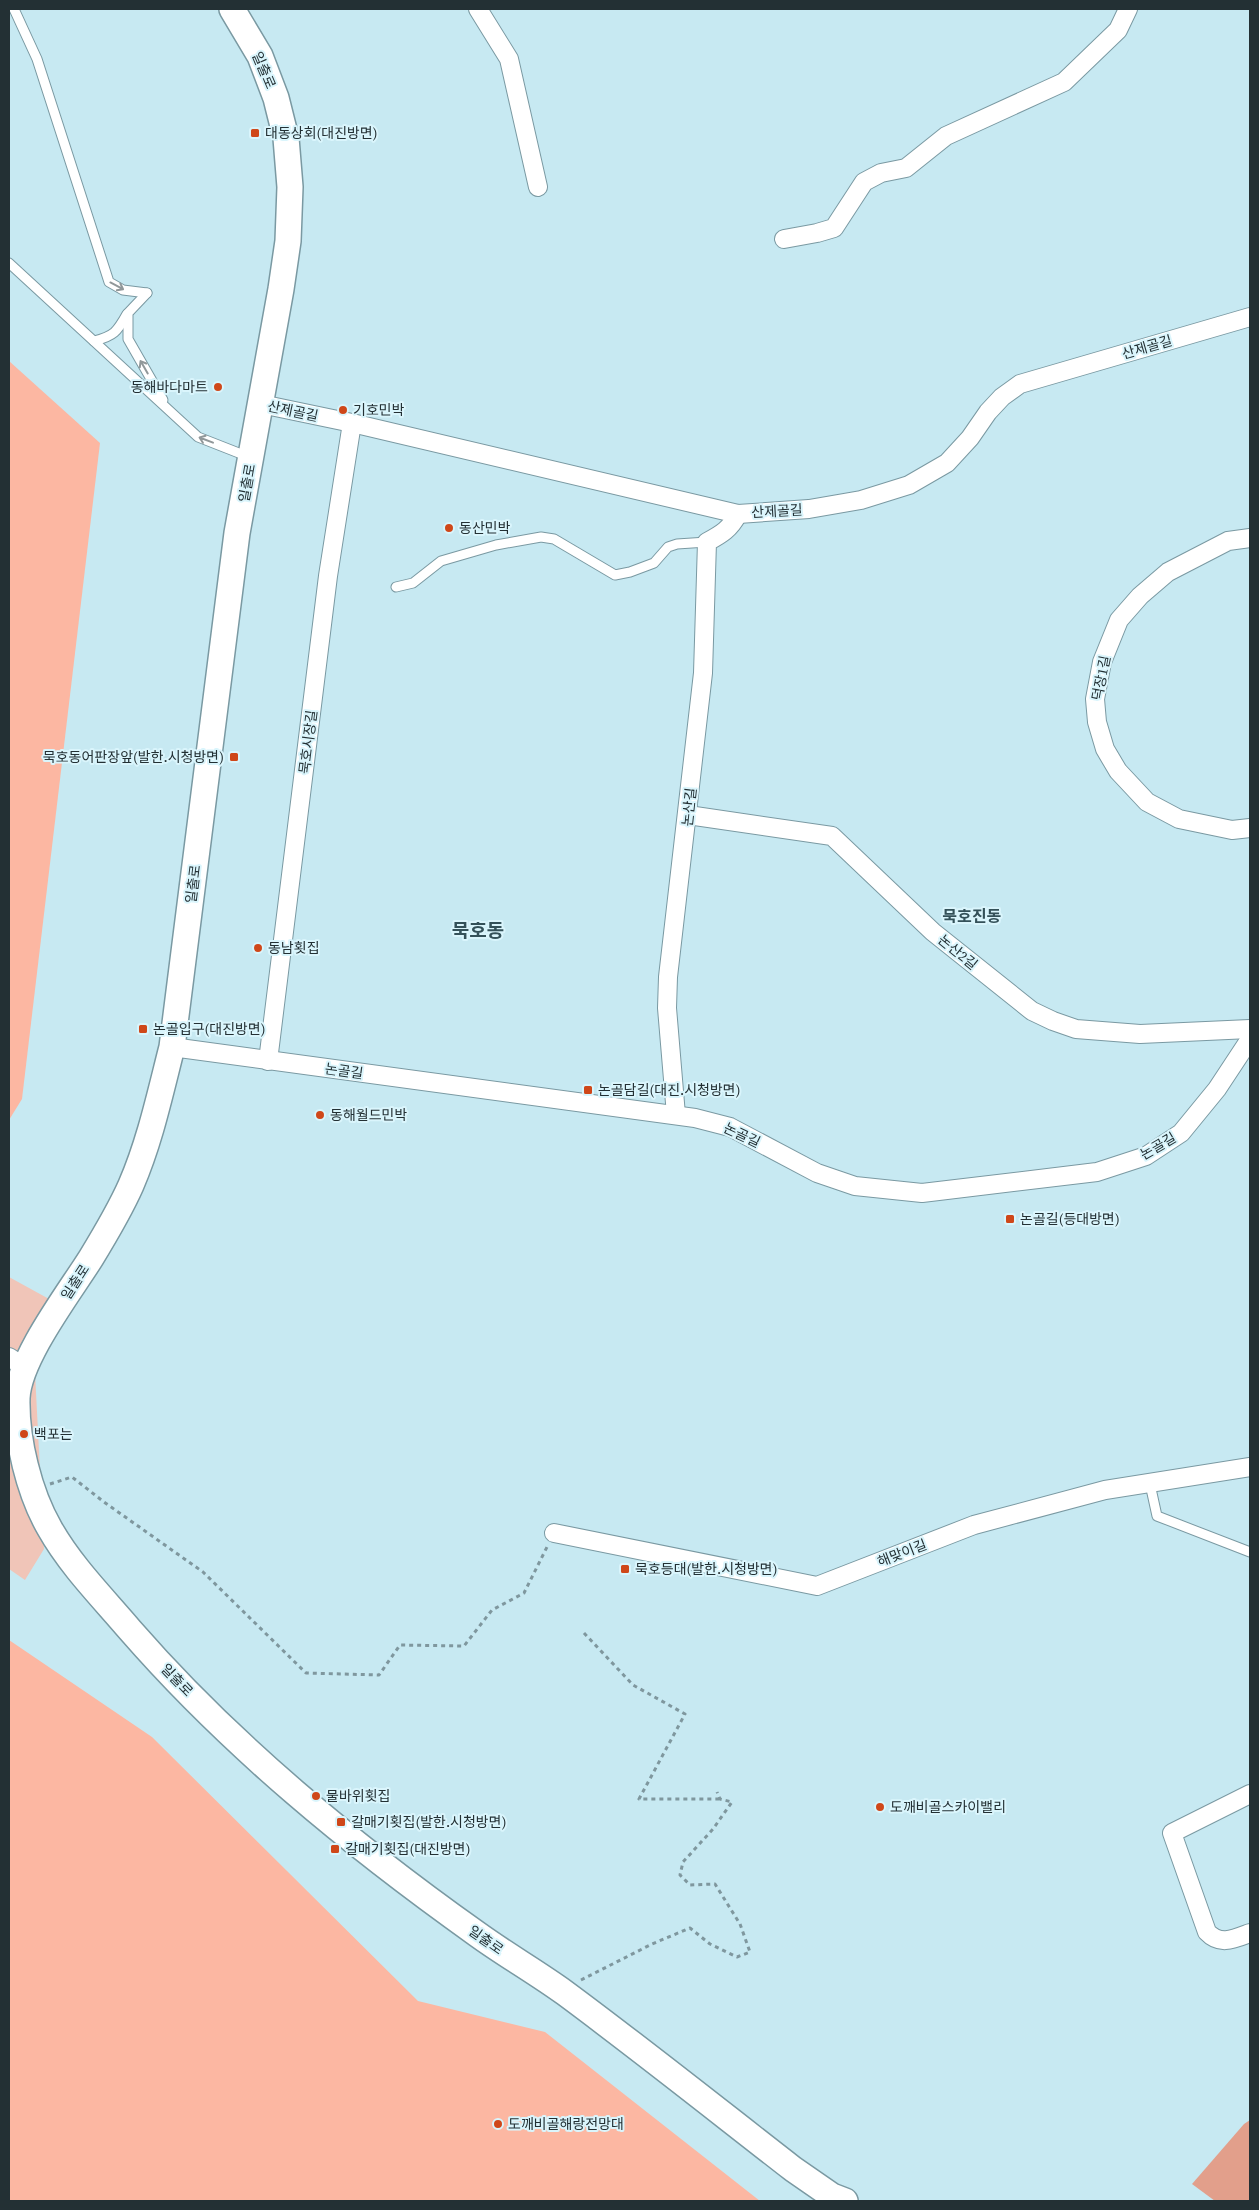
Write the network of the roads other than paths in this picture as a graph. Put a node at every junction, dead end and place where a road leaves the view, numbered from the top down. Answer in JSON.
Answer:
{"nodes":[{"id":1,"x":14,"y":9,"type":"edge"},
{"id":2,"x":232,"y":9,"type":"edge"},
{"id":3,"x":478,"y":9,"type":"edge"},
{"id":4,"x":1128,"y":9,"type":"edge"},
{"id":5,"x":538,"y":187,"type":"dead end"},
{"id":6,"x":784,"y":239,"type":"dead end"},
{"id":7,"x":9,"y":263,"type":"edge"},
{"id":8,"x":128,"y":313,"type":"junction"},
{"id":9,"x":1250,"y":317,"type":"edge"},
{"id":10,"x":94,"y":341,"type":"junction"},
{"id":11,"x":261,"y":404,"type":"junction"},
{"id":12,"x":168,"y":409,"type":"junction"},
{"id":13,"x":352,"y":423,"type":"junction"},
{"id":14,"x":251,"y":458,"type":"junction"},
{"id":15,"x":738,"y":514,"type":"junction"},
{"id":16,"x":1250,"y":538,"type":"edge"},
{"id":17,"x":707,"y":542,"type":"junction"},
{"id":18,"x":396,"y":587,"type":"dead end"},
{"id":19,"x":688,"y":814,"type":"junction"},
{"id":20,"x":1250,"y":828,"type":"edge"},
{"id":21,"x":1250,"y":1029,"type":"edge"},
{"id":22,"x":1250,"y":1039,"type":"edge"},
{"id":23,"x":172,"y":1047,"type":"junction"},
{"id":24,"x":268,"y":1061,"type":"junction"},
{"id":25,"x":676,"y":1115,"type":"junction"},
{"id":26,"x":16,"y":1362,"type":"edge"},
{"id":27,"x":1250,"y":1467,"type":"edge"},
{"id":28,"x":1150,"y":1484,"type":"junction"},
{"id":29,"x":554,"y":1533,"type":"road end"},
{"id":30,"x":1250,"y":1552,"type":"edge"},
{"id":31,"x":1250,"y":1794,"type":"edge"},
{"id":32,"x":1250,"y":1933,"type":"edge"},
{"id":33,"x":845,"y":2201,"type":"edge"}],
"edges":[{"from":1,"to":8,"type":"lane","one_way":true},
{"from":2,"to":11,"type":"street","name":"일출로"},
{"from":3,"to":5,"type":"street"},
{"from":4,"to":6,"type":"street"},
{"from":7,"to":10,"type":"lane"},
{"from":8,"to":10,"type":"lane"},
{"from":12,"to":8,"type":"lane","one_way":true},
{"from":9,"to":15,"type":"street","name":"산제골길"},
{"from":10,"to":12,"type":"lane"},
{"from":11,"to":13,"type":"street","name":"산제골길"},
{"from":11,"to":14,"type":"street","name":"일출로"},
{"from":14,"to":12,"type":"lane","one_way":true},
{"from":13,"to":15,"type":"street","name":"산제골길"},
{"from":13,"to":24,"type":"street","name":"묵호시장길"},
{"from":14,"to":23,"type":"street","name":"일출로"},
{"from":15,"to":17,"type":"street"},
{"from":16,"to":20,"type":"street","name":"덕장1길"},
{"from":17,"to":18,"type":"lane"},
{"from":17,"to":19,"type":"street","name":"논산길"},
{"from":19,"to":21,"type":"street","name":"논산2길"},
{"from":19,"to":25,"type":"street","name":"논산길"},
{"from":22,"to":25,"type":"street","name":"논골길"},
{"from":23,"to":24,"type":"street","name":"논골길"},
{"from":23,"to":26,"type":"street","name":"일출로"},
{"from":24,"to":25,"type":"street","name":"논골길"},
{"from":26,"to":33,"type":"street","name":"일출로"},
{"from":27,"to":28,"type":"street","name":"해맞이길"},
{"from":28,"to":29,"type":"street","name":"해맞이길"},
{"from":28,"to":30,"type":"lane"},
{"from":31,"to":32,"type":"street"}]}
